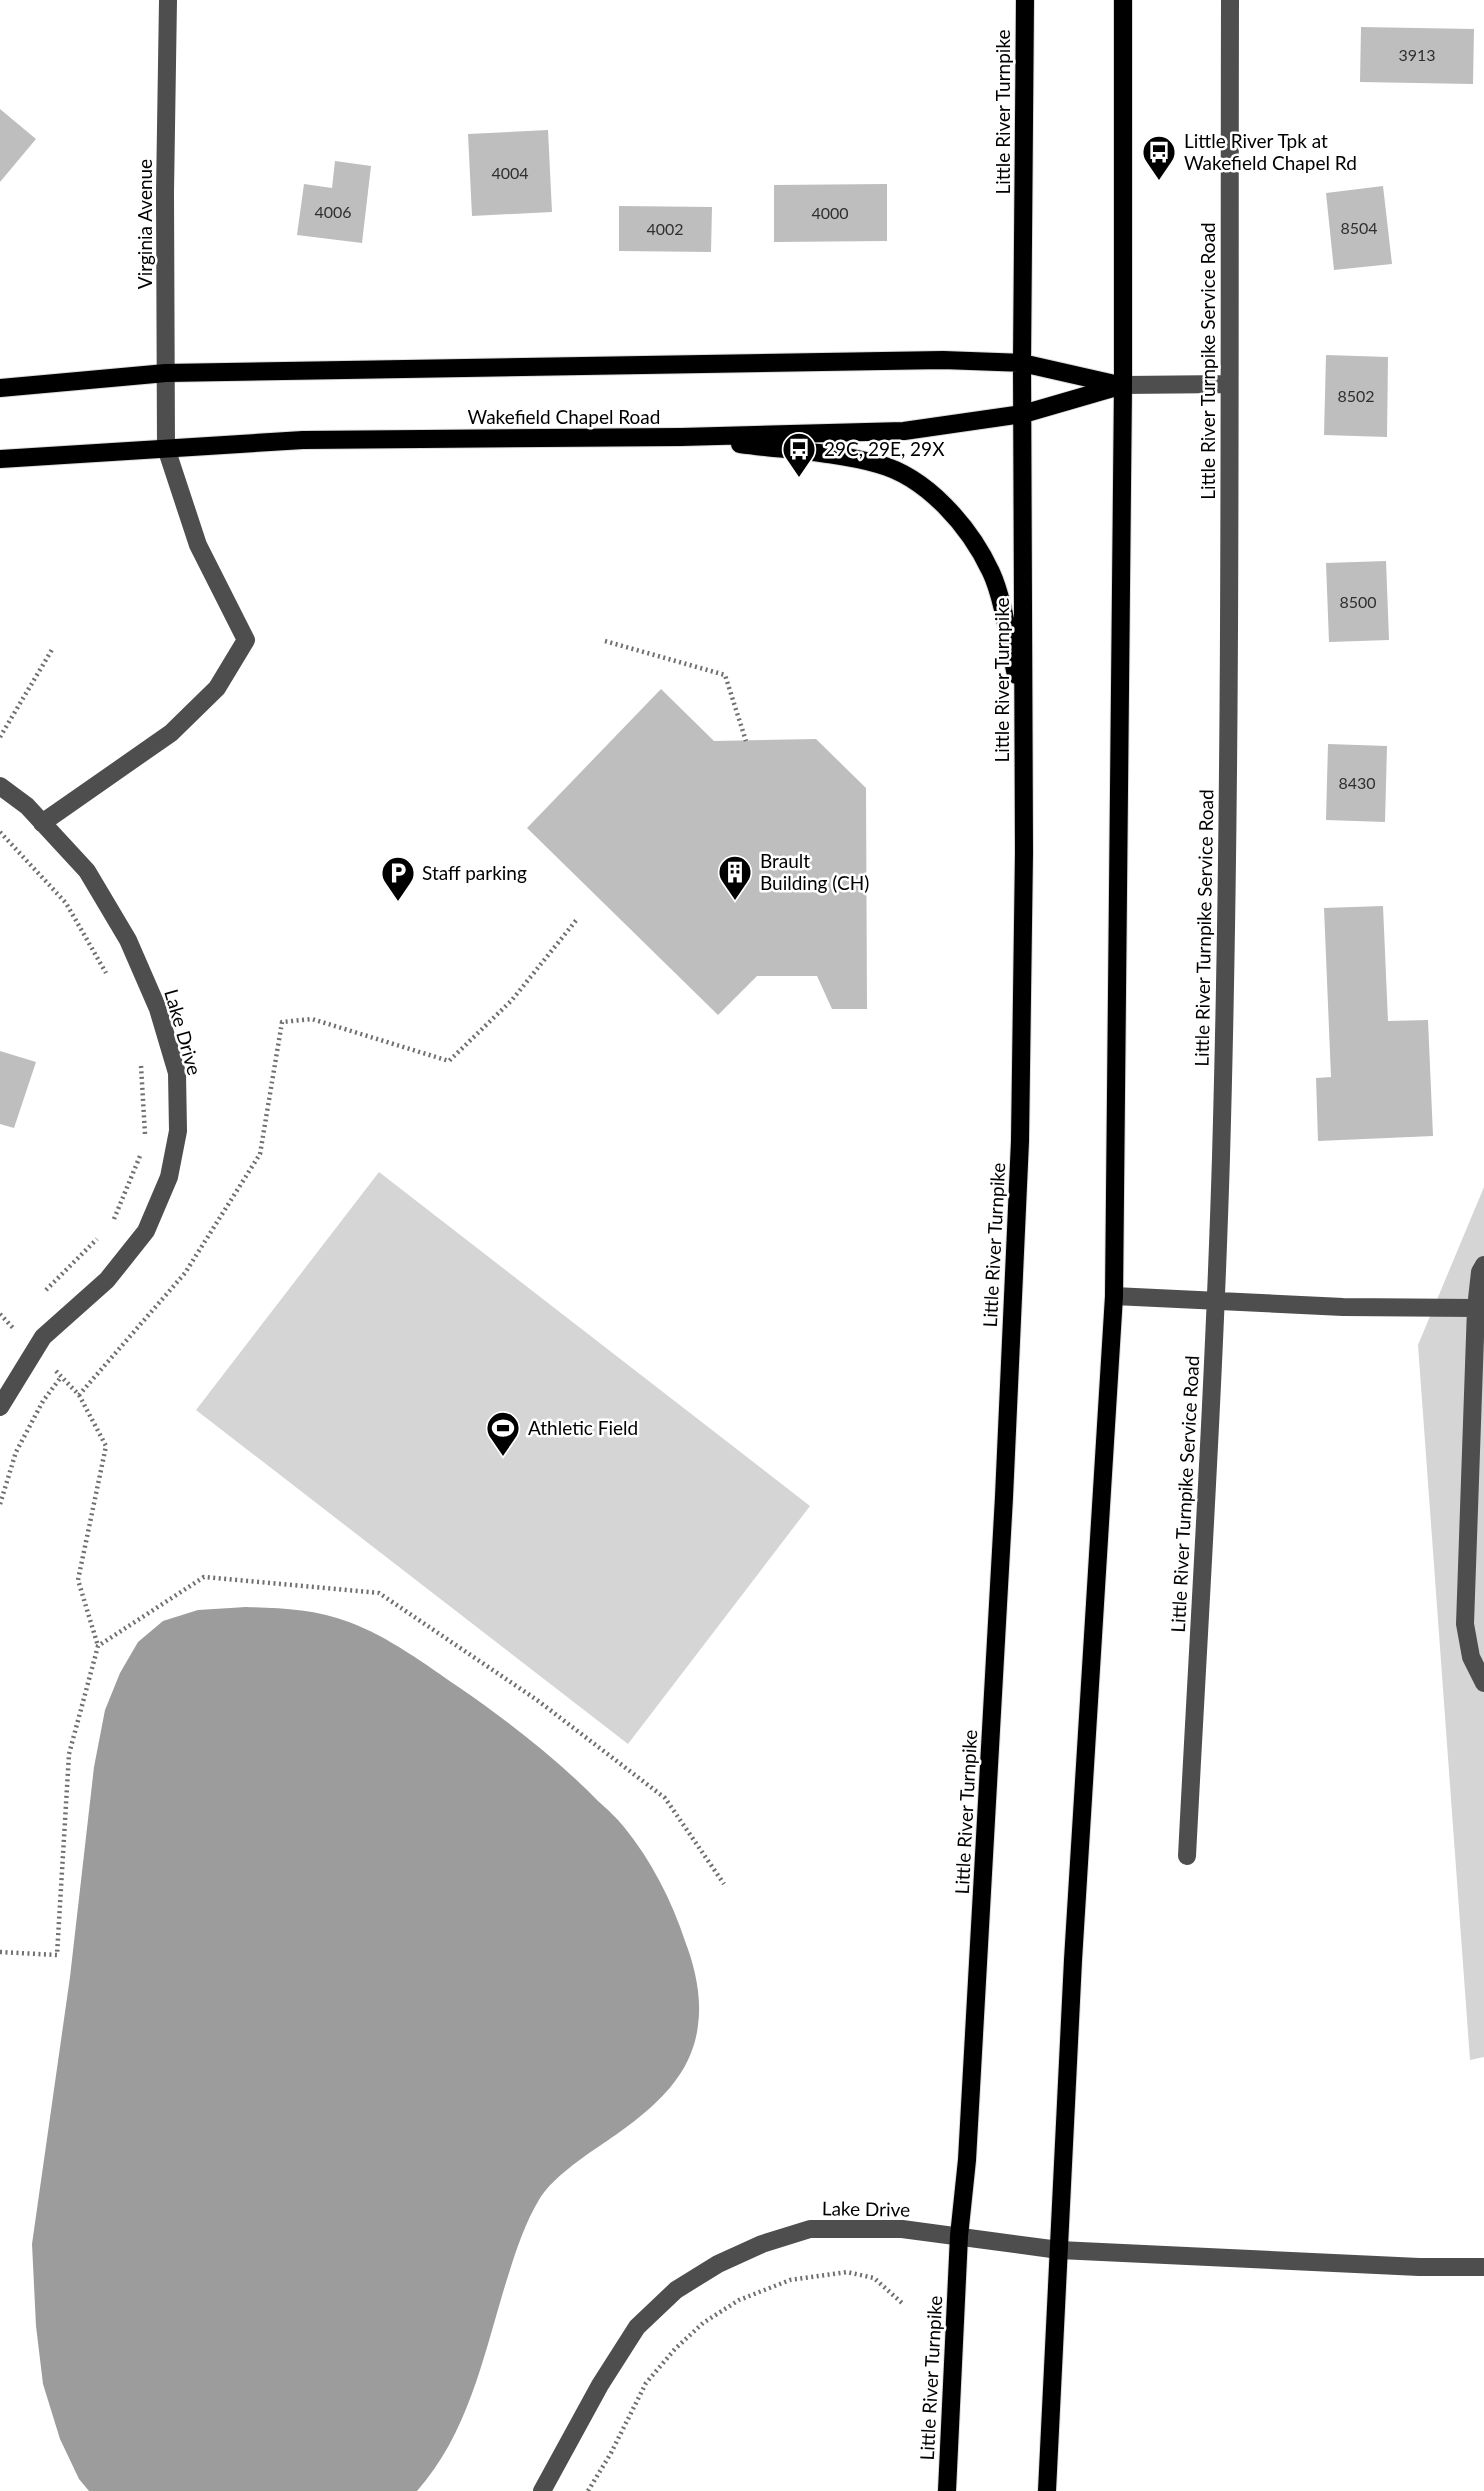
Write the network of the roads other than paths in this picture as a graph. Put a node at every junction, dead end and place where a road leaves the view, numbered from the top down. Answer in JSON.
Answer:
{"nodes":[{"id":1,"x":168,"y":0,"type":"edge"},
{"id":2,"x":1025,"y":0,"type":"edge"},
{"id":3,"x":1123,"y":0,"type":"edge"},
{"id":4,"x":1230,"y":0,"type":"edge"},
{"id":5,"x":1022,"y":363,"type":"junction"},
{"id":6,"x":166,"y":373,"type":"junction"},
{"id":7,"x":1229,"y":384,"type":"junction"},
{"id":8,"x":1123,"y":385,"type":"junction"},
{"id":9,"x":0,"y":388,"type":"edge"},
{"id":10,"x":1023,"y":414,"type":"junction"},
{"id":11,"x":681,"y":437,"type":"junction"},
{"id":12,"x":166,"y":448,"type":"junction"},
{"id":13,"x":0,"y":459,"type":"edge"},
{"id":14,"x":1024,"y":716,"type":"junction"},
{"id":15,"x":0,"y":786,"type":"edge"},
{"id":16,"x":42,"y":823,"type":"junction"},
{"id":17,"x":1484,"y":1265,"type":"edge"},
{"id":18,"x":1114,"y":1296,"type":"junction"},
{"id":19,"x":1217,"y":1299,"type":"junction"},
{"id":20,"x":1476,"y":1308,"type":"junction"},
{"id":21,"x":0,"y":1407,"type":"edge"},
{"id":22,"x":1484,"y":1683,"type":"edge"},
{"id":23,"x":1187,"y":1856,"type":"dead end"},
{"id":24,"x":958,"y":2236,"type":"junction"},
{"id":25,"x":1059,"y":2250,"type":"junction"},
{"id":26,"x":1484,"y":2267,"type":"edge"},
{"id":27,"x":542,"y":2491,"type":"edge"},
{"id":28,"x":947,"y":2491,"type":"edge"},
{"id":29,"x":1047,"y":2491,"type":"edge"}],
"edges":[{"from":1,"to":6,"type":"street","name":"Virginia Avenue"},
{"from":2,"to":5,"type":"main road","name":"Little River Turnpike"},
{"from":3,"to":8,"type":"main road"},
{"from":4,"to":7,"type":"street","name":"Little River Turnpike Service Road"},
{"from":5,"to":6,"type":"main road","name":"Wakefield Chapel Road"},
{"from":5,"to":8,"type":"main road","name":"Wakefield Chapel Road"},
{"from":5,"to":10,"type":"main road","name":"Little River Turnpike"},
{"from":6,"to":9,"type":"main road","name":"Wakefield Chapel Road"},
{"from":6,"to":12,"type":"street","name":"Virginia Avenue"},
{"from":7,"to":8,"type":"street","name":"Wakefield Chapel Road"},
{"from":7,"to":19,"type":"street","name":"Little River Turnpike Service Road"},
{"from":8,"to":10,"type":"main road","name":"Wakefield Chapel Road"},
{"from":8,"to":18,"type":"main road"},
{"from":10,"to":11,"type":"main road","name":"Wakefield Chapel Road"},
{"from":10,"to":14,"type":"main road","name":"Little River Turnpike"},
{"from":11,"to":12,"type":"main road","name":"Wakefield Chapel Road"},
{"from":11,"to":14,"type":"main road"},
{"from":12,"to":13,"type":"main road","name":"Wakefield Chapel Road"},
{"from":12,"to":16,"type":"street","name":"Virginia Avenue"},
{"from":14,"to":24,"type":"main road","name":"Little River Turnpike"},
{"from":15,"to":16,"type":"street","name":"Lake Drive"},
{"from":16,"to":21,"type":"street","name":"Lake Drive"},
{"from":17,"to":20,"type":"street"},
{"from":18,"to":19,"type":"street"},
{"from":18,"to":25,"type":"main road"},
{"from":19,"to":20,"type":"street"},
{"from":19,"to":23,"type":"street","name":"Little River Turnpike Service Road"},
{"from":20,"to":22,"type":"street"},
{"from":24,"to":25,"type":"street","name":"Lake Drive"},
{"from":24,"to":27,"type":"street","name":"Lake Drive"},
{"from":24,"to":28,"type":"main road","name":"Little River Turnpike"},
{"from":25,"to":26,"type":"street","name":"Lake Drive"},
{"from":25,"to":29,"type":"main road"}]}
